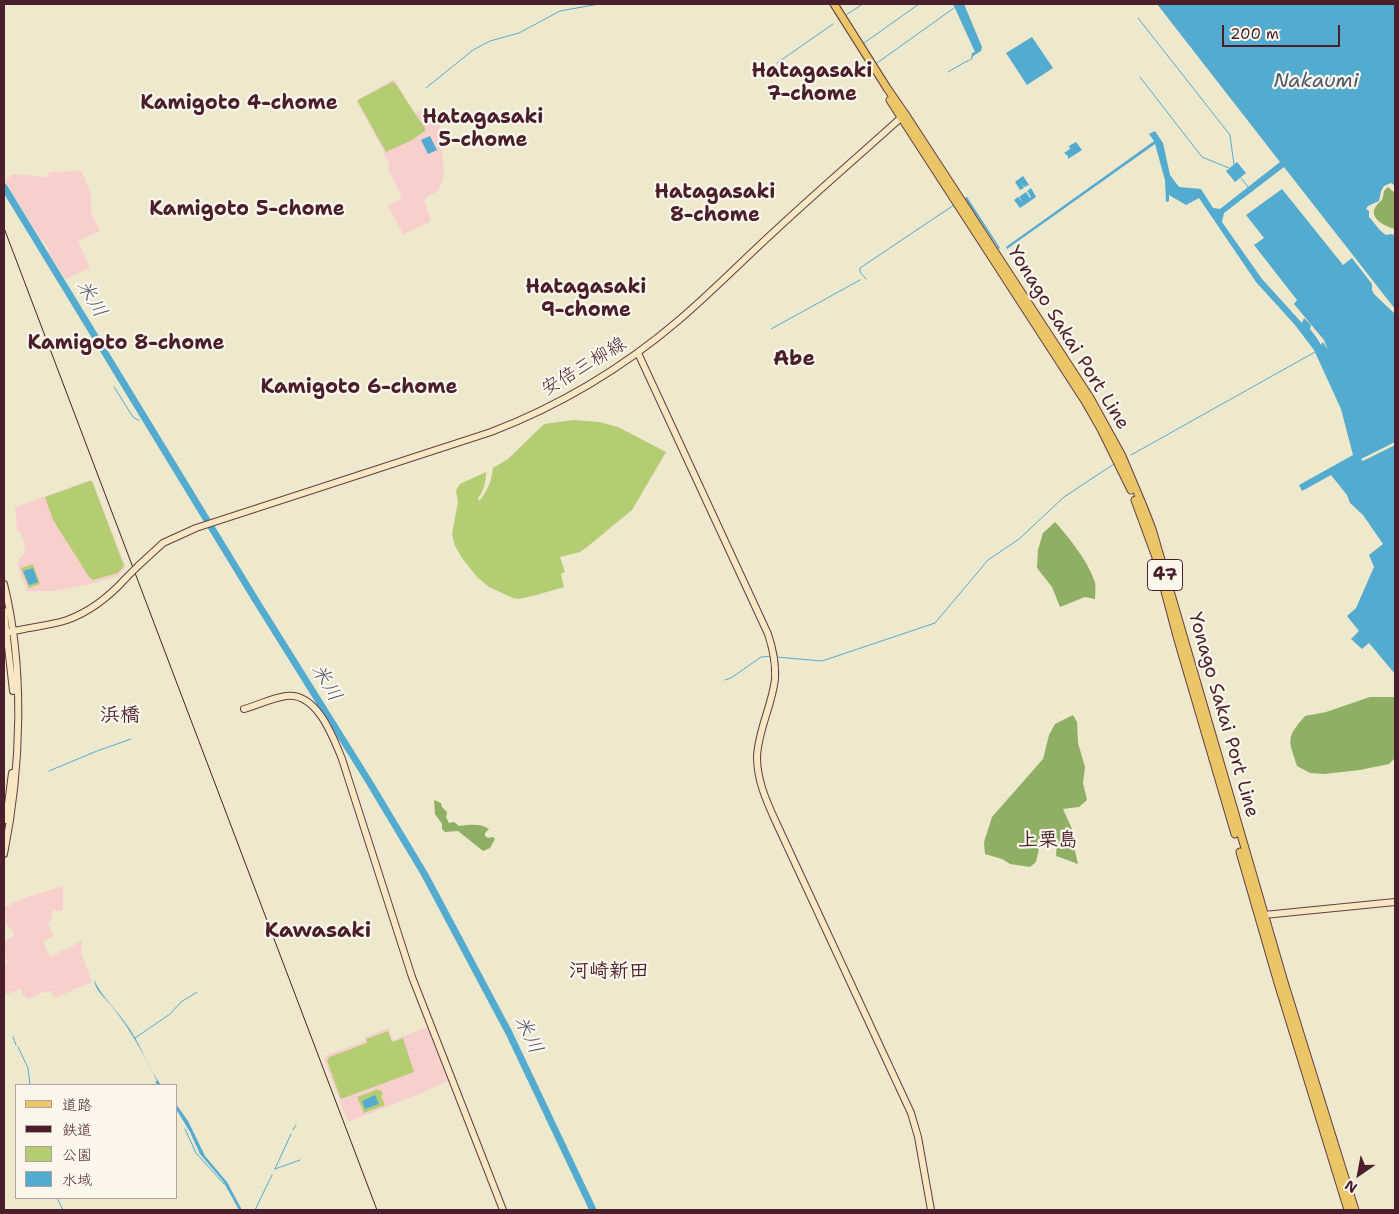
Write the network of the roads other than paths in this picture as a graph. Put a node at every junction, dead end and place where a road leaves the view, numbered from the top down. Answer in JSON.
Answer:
{"nodes":[{"id":1,"x":829,"y":4,"type":"edge"},
{"id":2,"x":834,"y":4,"type":"edge"},
{"id":3,"x":903,"y":116,"type":"junction"},
{"id":4,"x":638,"y":353,"type":"junction"},
{"id":5,"x":4,"y":584,"type":"edge"},
{"id":6,"x":4,"y":610,"type":"edge"},
{"id":7,"x":8,"y":633,"type":"edge"},
{"id":8,"x":244,"y":709,"type":"dead end"},
{"id":9,"x":4,"y":831,"type":"edge"},
{"id":10,"x":4,"y":854,"type":"edge"},
{"id":11,"x":1395,"y":902,"type":"edge"},
{"id":12,"x":1264,"y":915,"type":"junction"},
{"id":13,"x":503,"y":1210,"type":"edge"},
{"id":14,"x":931,"y":1210,"type":"edge"},
{"id":15,"x":1348,"y":1210,"type":"edge"},
{"id":16,"x":1355,"y":1210,"type":"edge"}],
"edges":[{"from":1,"to":3,"type":"main road","name":"Yonago Sakai Port Line","number":"47"},
{"from":2,"to":3,"type":"main road","name":"Yonago Sakai Port Line","number":"47"},
{"from":3,"to":4,"type":"street","name":"安倍三柳線"},
{"from":3,"to":12,"type":"main road","name":"Yonago Sakai Port Line","number":"47"},
{"from":3,"to":15,"type":"main road","name":"Yonago Sakai Port Line","number":"47"},
{"from":4,"to":7,"type":"street","name":"安倍三柳線","bridge":true},
{"from":4,"to":14,"type":"street"},
{"from":5,"to":7,"type":"street"},
{"from":6,"to":7,"type":"street"},
{"from":7,"to":9,"type":"street"},
{"from":7,"to":10,"type":"street"},
{"from":8,"to":13,"type":"street"},
{"from":11,"to":12,"type":"street"},
{"from":12,"to":16,"type":"main road","name":"Yonago Sakai Port Line","number":"47"}]}
